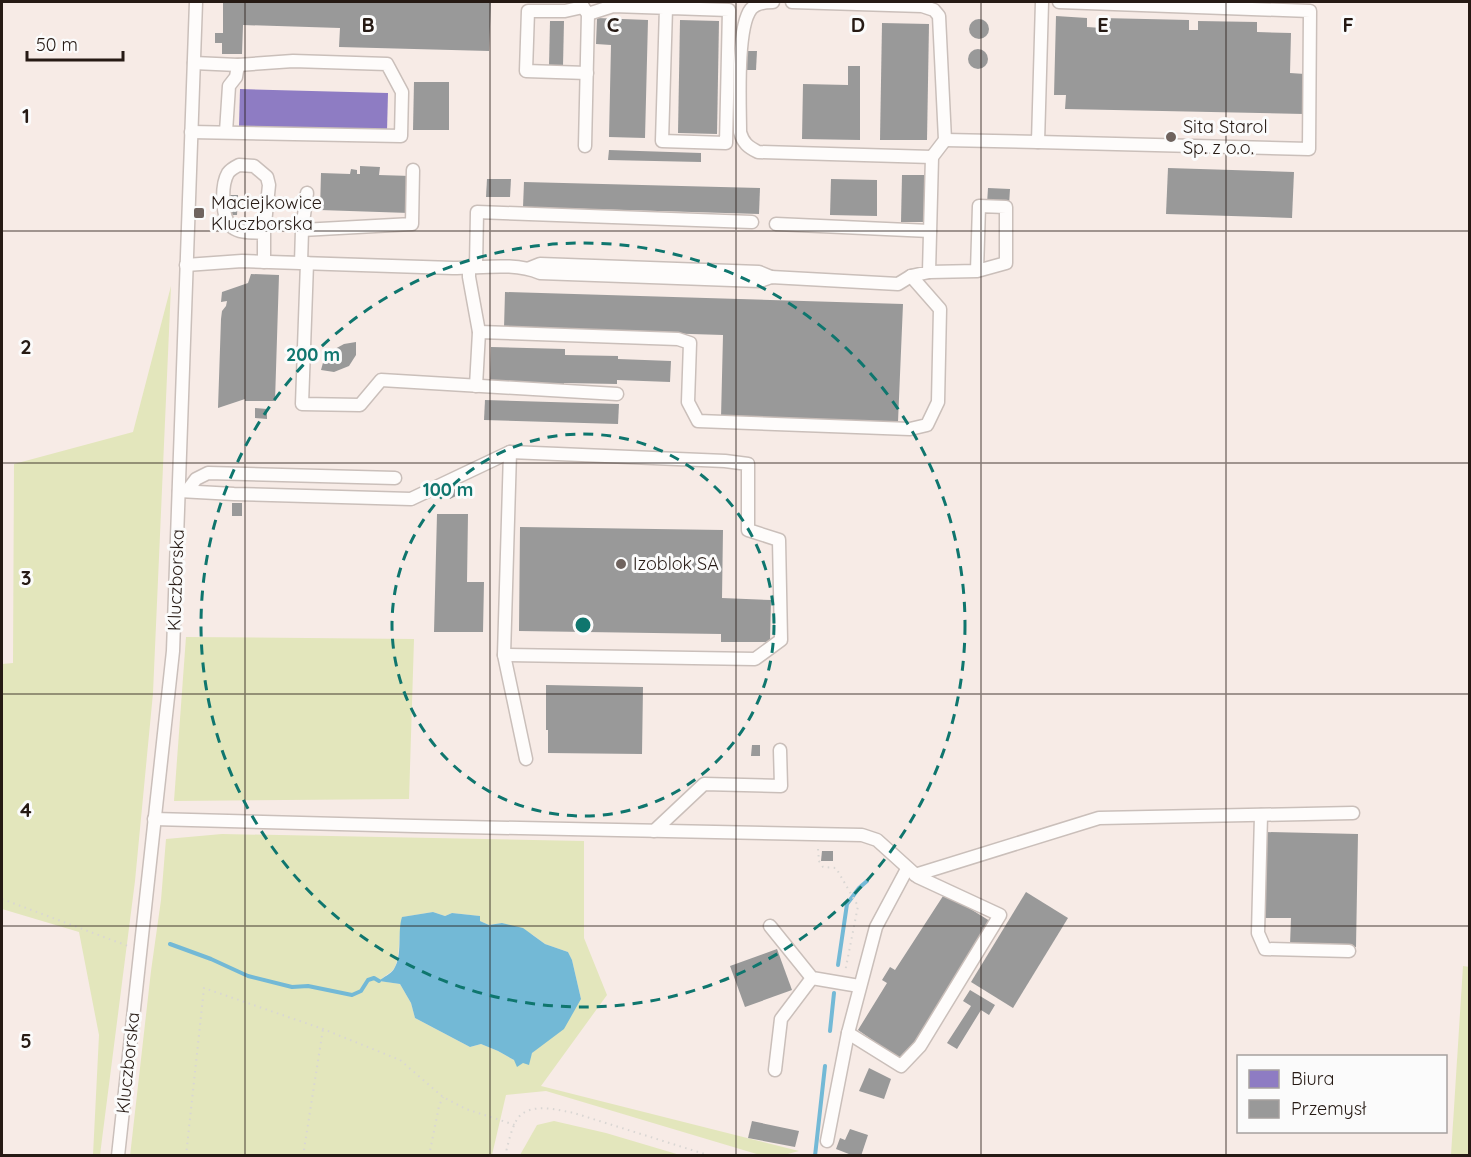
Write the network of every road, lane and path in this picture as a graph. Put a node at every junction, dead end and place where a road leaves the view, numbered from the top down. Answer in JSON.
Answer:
{"nodes":[{"id":1,"x":196,"y":2,"type":"edge"},
{"id":2,"x":772,"y":2,"type":"edge"},
{"id":3,"x":792,"y":2,"type":"edge"},
{"id":4,"x":1041,"y":2,"type":"edge"},
{"id":5,"x":1059,"y":2,"type":"edge"},
{"id":6,"x":583,"y":7,"type":"edge"},
{"id":7,"x":666,"y":8,"type":"junction"},
{"id":8,"x":194,"y":63,"type":"junction"},
{"id":9,"x":238,"y":65,"type":"junction"},
{"id":10,"x":587,"y":73,"type":"junction"},
{"id":11,"x":191,"y":132,"type":"junction"},
{"id":12,"x":226,"y":132,"type":"junction"},
{"id":13,"x":945,"y":140,"type":"junction"},
{"id":14,"x":1038,"y":142,"type":"junction"},
{"id":15,"x":585,"y":146,"type":"dead end"},
{"id":16,"x":932,"y":157,"type":"junction"},
{"id":17,"x":413,"y":170,"type":"dead end"},
{"id":18,"x":308,"y":194,"type":"dead end"},
{"id":19,"x":752,"y":222,"type":"dead end"},
{"id":20,"x":776,"y":224,"type":"dead end"},
{"id":21,"x":302,"y":230,"type":"junction"},
{"id":22,"x":930,"y":231,"type":"junction"},
{"id":23,"x":264,"y":233,"type":"junction"},
{"id":24,"x":264,"y":262,"type":"junction"},
{"id":25,"x":304,"y":263,"type":"junction"},
{"id":26,"x":186,"y":265,"type":"junction"},
{"id":27,"x":472,"y":268,"type":"junction"},
{"id":28,"x":977,"y":271,"type":"junction"},
{"id":29,"x":928,"y":272,"type":"junction"},
{"id":30,"x":911,"y":276,"type":"junction"},
{"id":31,"x":479,"y":332,"type":"junction"},
{"id":32,"x":476,"y":386,"type":"junction"},
{"id":33,"x":617,"y":394,"type":"dead end"},
{"id":34,"x":510,"y":452,"type":"junction"},
{"id":35,"x":395,"y":478,"type":"dead end"},
{"id":36,"x":183,"y":491,"type":"junction"},
{"id":37,"x":504,"y":655,"type":"junction"},
{"id":38,"x":780,"y":750,"type":"dead end"},
{"id":39,"x":526,"y":759,"type":"dead end"},
{"id":40,"x":1353,"y":813,"type":"dead end"},
{"id":41,"x":1261,"y":816,"type":"junction"},
{"id":42,"x":154,"y":819,"type":"junction"},
{"id":43,"x":654,"y":831,"type":"junction"},
{"id":44,"x":818,"y":849,"type":"dead end"},
{"id":45,"x":911,"y":872,"type":"junction"},
{"id":46,"x":2,"y":899,"type":"edge"},
{"id":47,"x":770,"y":926,"type":"dead end"},
{"id":48,"x":122,"y":945,"type":"dead end"},
{"id":49,"x":1349,"y":951,"type":"dead end"},
{"id":50,"x":845,"y":973,"type":"dead end"},
{"id":51,"x":812,"y":978,"type":"junction"},
{"id":52,"x":859,"y":987,"type":"junction"},
{"id":53,"x":323,"y":1029,"type":"junction"},
{"id":54,"x":848,"y":1033,"type":"junction"},
{"id":55,"x":775,"y":1070,"type":"dead end"},
{"id":56,"x":442,"y":1097,"type":"junction"},
{"id":57,"x":515,"y":1125,"type":"junction"},
{"id":58,"x":827,"y":1141,"type":"dead end"},
{"id":59,"x":118,"y":1155,"type":"edge"},
{"id":60,"x":186,"y":1155,"type":"edge"},
{"id":61,"x":303,"y":1155,"type":"edge"},
{"id":62,"x":429,"y":1155,"type":"edge"},
{"id":63,"x":505,"y":1155,"type":"edge"},
{"id":64,"x":711,"y":1155,"type":"edge"}],
"edges":[{"from":1,"to":8,"type":"street","name":"Kluczborska"},
{"from":2,"to":16,"type":"street"},
{"from":3,"to":13,"type":"street"},
{"from":4,"to":14,"type":"street"},
{"from":5,"to":14,"type":"street"},
{"from":6,"to":7,"type":"street"},
{"from":6,"to":10,"type":"street"},
{"from":6,"to":10,"type":"street"},
{"from":7,"to":7,"type":"street"},
{"from":8,"to":9,"type":"street"},
{"from":8,"to":11,"type":"street","name":"Kluczborska"},
{"from":9,"to":12,"type":"street"},
{"from":9,"to":12,"type":"street"},
{"from":10,"to":15,"type":"street"},
{"from":11,"to":12,"type":"street"},
{"from":11,"to":26,"type":"street","name":"Kluczborska"},
{"from":13,"to":14,"type":"street"},
{"from":13,"to":16,"type":"street"},
{"from":16,"to":22,"type":"street"},
{"from":17,"to":21,"type":"street"},
{"from":18,"to":21,"type":"street"},
{"from":19,"to":27,"type":"street"},
{"from":20,"to":22,"type":"street"},
{"from":21,"to":25,"type":"street"},
{"from":22,"to":29,"type":"street"},
{"from":23,"to":23,"type":"street"},
{"from":23,"to":24,"type":"street"},
{"from":24,"to":25,"type":"street"},
{"from":24,"to":26,"type":"street"},
{"from":25,"to":27,"type":"street"},
{"from":25,"to":32,"type":"street"},
{"from":26,"to":36,"type":"street","name":"Kluczborska"},
{"from":27,"to":30,"type":"street"},
{"from":27,"to":31,"type":"street"},
{"from":28,"to":28,"type":"street"},
{"from":28,"to":29,"type":"street"},
{"from":29,"to":30,"type":"street"},
{"from":30,"to":31,"type":"street"},
{"from":31,"to":32,"type":"street"},
{"from":32,"to":33,"type":"street"},
{"from":34,"to":36,"type":"street"},
{"from":34,"to":37,"type":"street"},
{"from":34,"to":37,"type":"street"},
{"from":35,"to":36,"type":"street"},
{"from":36,"to":42,"type":"street","name":"Kluczborska"},
{"from":37,"to":39,"type":"street"},
{"from":38,"to":43,"type":"street"},
{"from":40,"to":41,"type":"street"},
{"from":41,"to":45,"type":"street"},
{"from":41,"to":49,"type":"street"},
{"from":42,"to":43,"type":"street"},
{"from":42,"to":59,"type":"street","name":"Kluczborska"},
{"from":43,"to":45,"type":"street"},
{"from":44,"to":50,"type":"path"},
{"from":45,"to":52,"type":"street"},
{"from":45,"to":54,"type":"street"},
{"from":46,"to":48,"type":"path"},
{"from":47,"to":51,"type":"street"},
{"from":51,"to":52,"type":"street"},
{"from":51,"to":55,"type":"street"},
{"from":52,"to":54,"type":"street"},
{"from":53,"to":56,"type":"path"},
{"from":53,"to":60,"type":"path"},
{"from":53,"to":61,"type":"path"},
{"from":54,"to":58,"type":"street"},
{"from":56,"to":57,"type":"path"},
{"from":56,"to":62,"type":"path"},
{"from":57,"to":63,"type":"path"},
{"from":57,"to":64,"type":"path"}]}
